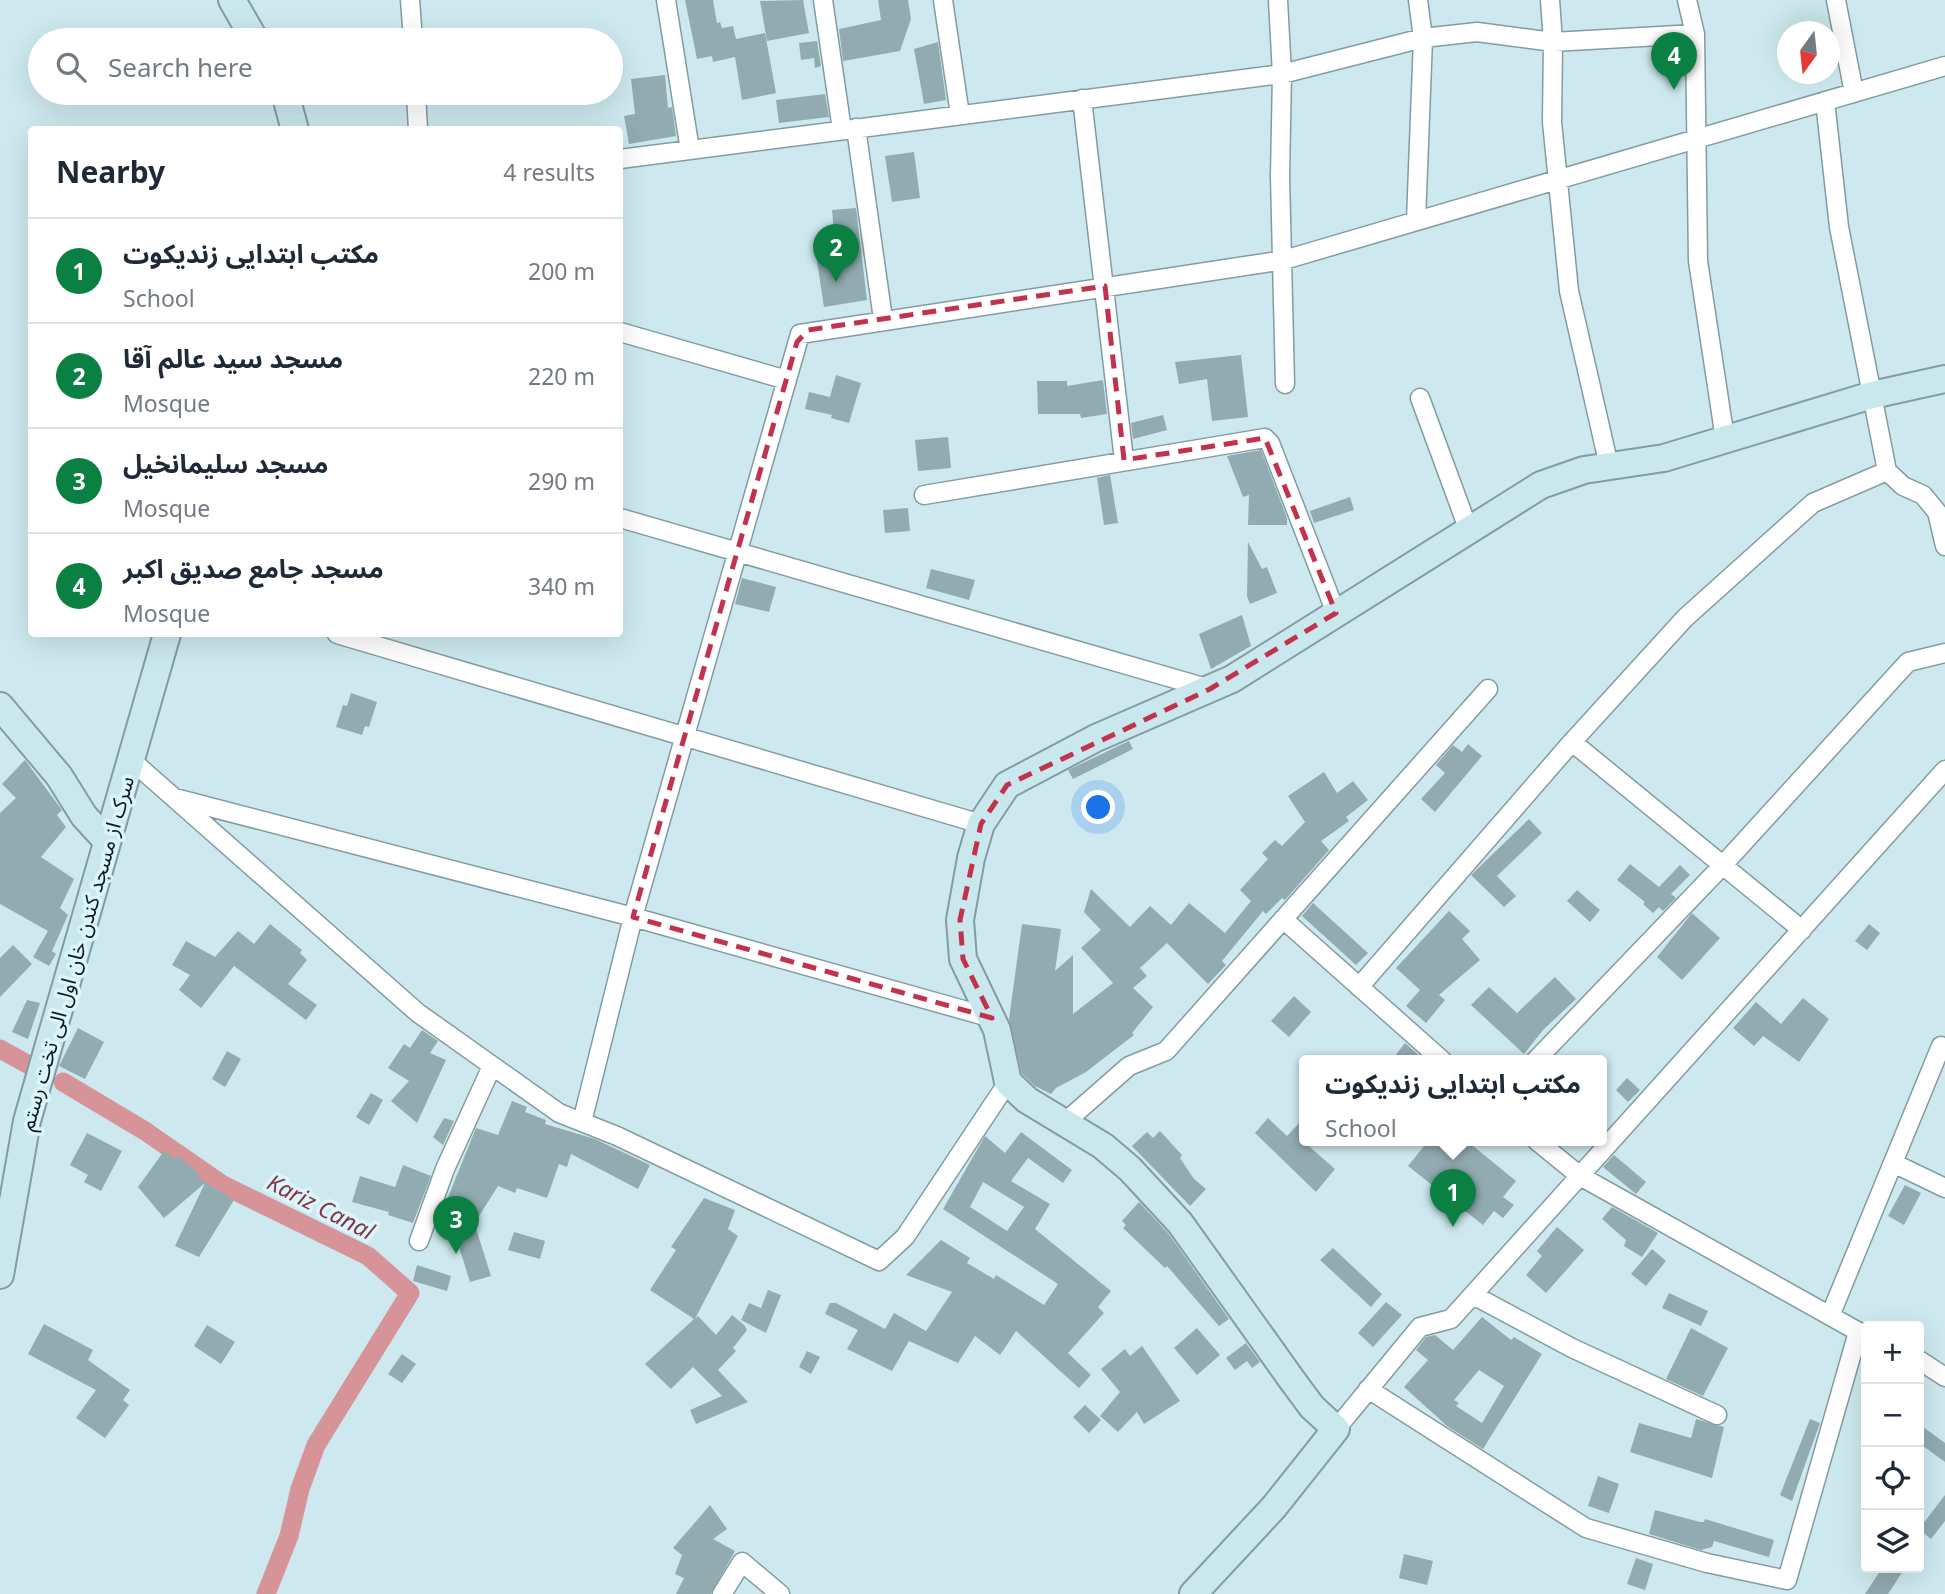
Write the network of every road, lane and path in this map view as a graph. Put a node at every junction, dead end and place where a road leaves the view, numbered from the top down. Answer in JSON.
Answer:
{"nodes":[{"id":1,"x":233,"y":0,"type":"edge"},
{"id":2,"x":410,"y":0,"type":"edge"},
{"id":3,"x":666,"y":0,"type":"edge"},
{"id":4,"x":823,"y":0,"type":"edge"},
{"id":5,"x":943,"y":0,"type":"edge"},
{"id":6,"x":1278,"y":0,"type":"edge"},
{"id":7,"x":1418,"y":0,"type":"edge"},
{"id":8,"x":1550,"y":0,"type":"edge"},
{"id":9,"x":1687,"y":0,"type":"edge"},
{"id":10,"x":1836,"y":0,"type":"edge"},
{"id":11,"x":249,"y":28,"type":"edge"},
{"id":12,"x":412,"y":28,"type":"edge"},
{"id":13,"x":1695,"y":34,"type":"junction"},
{"id":14,"x":1423,"y":38,"type":"junction"},
{"id":15,"x":1553,"y":42,"type":"junction"},
{"id":16,"x":1945,"y":66,"type":"edge"},
{"id":17,"x":1282,"y":74,"type":"junction"},
{"id":18,"x":1854,"y":93,"type":"junction"},
{"id":19,"x":1082,"y":99,"type":"junction"},
{"id":20,"x":1825,"y":101,"type":"junction"},
{"id":21,"x":288,"y":105,"type":"edge"},
{"id":22,"x":417,"y":105,"type":"edge"},
{"id":23,"x":960,"y":115,"type":"junction"},
{"id":24,"x":294,"y":126,"type":"edge"},
{"id":25,"x":418,"y":126,"type":"edge"},
{"id":26,"x":849,"y":129,"type":"junction"},
{"id":27,"x":1695,"y":140,"type":"junction"},
{"id":28,"x":690,"y":150,"type":"junction"},
{"id":29,"x":623,"y":159,"type":"edge"},
{"id":30,"x":1557,"y":180,"type":"junction"},
{"id":31,"x":1416,"y":221,"type":"junction"},
{"id":32,"x":1284,"y":260,"type":"junction"},
{"id":33,"x":1105,"y":286,"type":"junction"},
{"id":34,"x":883,"y":319,"type":"junction"},
{"id":35,"x":623,"y":333,"type":"edge"},
{"id":36,"x":1945,"y":379,"type":"edge"},
{"id":37,"x":787,"y":380,"type":"junction"},
{"id":38,"x":1285,"y":384,"type":"dead end"},
{"id":39,"x":1872,"y":395,"type":"junction"},
{"id":40,"x":1420,"y":398,"type":"dead end"},
{"id":41,"x":1726,"y":439,"type":"junction"},
{"id":42,"x":1124,"y":460,"type":"junction"},
{"id":43,"x":1609,"y":466,"type":"junction"},
{"id":44,"x":1887,"y":471,"type":"junction"},
{"id":45,"x":924,"y":495,"type":"dead end"},
{"id":46,"x":623,"y":519,"type":"edge"},
{"id":47,"x":1469,"y":531,"type":"junction"},
{"id":48,"x":1945,"y":546,"type":"edge"},
{"id":49,"x":737,"y":552,"type":"junction"},
{"id":50,"x":1336,"y":613,"type":"junction"},
{"id":51,"x":166,"y":637,"type":"edge"},
{"id":52,"x":347,"y":637,"type":"edge"},
{"id":53,"x":1945,"y":653,"type":"edge"},
{"id":54,"x":1210,"y":689,"type":"junction"},
{"id":55,"x":1488,"y":690,"type":"dead end"},
{"id":56,"x":0,"y":706,"type":"edge"},
{"id":57,"x":684,"y":736,"type":"junction"},
{"id":58,"x":1572,"y":743,"type":"junction"},
{"id":59,"x":130,"y":759,"type":"junction"},
{"id":60,"x":1945,"y":770,"type":"edge"},
{"id":61,"x":171,"y":797,"type":"junction"},
{"id":62,"x":981,"y":824,"type":"junction"},
{"id":63,"x":106,"y":840,"type":"junction"},
{"id":64,"x":1722,"y":866,"type":"junction"},
{"id":65,"x":633,"y":917,"type":"junction"},
{"id":66,"x":1283,"y":919,"type":"junction"},
{"id":67,"x":1802,"y":930,"type":"junction"},
{"id":68,"x":1359,"y":987,"type":"junction"},
{"id":69,"x":992,"y":1018,"type":"junction"},
{"id":70,"x":1941,"y":1046,"type":"dead end"},
{"id":71,"x":1436,"y":1055,"type":"edge"},
{"id":72,"x":1541,"y":1055,"type":"edge"},
{"id":73,"x":492,"y":1066,"type":"junction"},
{"id":74,"x":1008,"y":1082,"type":"junction"},
{"id":75,"x":582,"y":1122,"type":"junction"},
{"id":76,"x":1064,"y":1123,"type":"junction"},
{"id":77,"x":1543,"y":1146,"type":"edge"},
{"id":78,"x":1893,"y":1163,"type":"junction"},
{"id":79,"x":1580,"y":1176,"type":"junction"},
{"id":80,"x":1945,"y":1188,"type":"edge"},
{"id":81,"x":419,"y":1241,"type":"dead end"},
{"id":82,"x":0,"y":1275,"type":"edge"},
{"id":83,"x":1473,"y":1295,"type":"junction"},
{"id":84,"x":1830,"y":1317,"type":"junction"},
{"id":85,"x":1861,"y":1333,"type":"edge"},
{"id":86,"x":1861,"y":1337,"type":"edge"},
{"id":87,"x":1924,"y":1363,"type":"edge"},
{"id":88,"x":1945,"y":1377,"type":"edge"},
{"id":89,"x":1368,"y":1389,"type":"junction"},
{"id":90,"x":1717,"y":1415,"type":"dead end"},
{"id":91,"x":1336,"y":1429,"type":"junction"},
{"id":92,"x":722,"y":1594,"type":"edge"},
{"id":93,"x":780,"y":1594,"type":"edge"},
{"id":94,"x":1193,"y":1594,"type":"edge"}],
"edges":[{"from":1,"to":11,"type":"street"},
{"from":2,"to":12,"type":"street"},
{"from":3,"to":28,"type":"street"},
{"from":4,"to":26,"type":"street"},
{"from":5,"to":23,"type":"street"},
{"from":6,"to":17,"type":"street"},
{"from":7,"to":14,"type":"street"},
{"from":8,"to":15,"type":"street"},
{"from":9,"to":13,"type":"street"},
{"from":10,"to":18,"type":"street"},
{"from":13,"to":15,"type":"street"},
{"from":13,"to":27,"type":"street"},
{"from":14,"to":15,"type":"street"},
{"from":14,"to":17,"type":"street"},
{"from":14,"to":31,"type":"street"},
{"from":15,"to":30,"type":"street"},
{"from":16,"to":18,"type":"street"},
{"from":17,"to":19,"type":"street"},
{"from":17,"to":32,"type":"street"},
{"from":18,"to":20,"type":"street"},
{"from":19,"to":23,"type":"street"},
{"from":19,"to":33,"type":"street"},
{"from":20,"to":27,"type":"street"},
{"from":20,"to":39,"type":"street"},
{"from":21,"to":24,"type":"street"},
{"from":22,"to":25,"type":"street"},
{"from":23,"to":26,"type":"street"},
{"from":26,"to":28,"type":"street"},
{"from":26,"to":34,"type":"street"},
{"from":27,"to":30,"type":"street"},
{"from":27,"to":41,"type":"street"},
{"from":28,"to":29,"type":"street"},
{"from":30,"to":31,"type":"street"},
{"from":30,"to":43,"type":"street"},
{"from":31,"to":32,"type":"street"},
{"from":32,"to":33,"type":"street"},
{"from":32,"to":38,"type":"street"},
{"from":33,"to":34,"type":"street"},
{"from":33,"to":42,"type":"street"},
{"from":34,"to":37,"type":"street"},
{"from":35,"to":37,"type":"street"},
{"from":36,"to":39,"type":"street"},
{"from":37,"to":49,"type":"street"},
{"from":39,"to":41,"type":"street"},
{"from":39,"to":44,"type":"street"},
{"from":40,"to":47,"type":"street"},
{"from":41,"to":43,"type":"street"},
{"from":42,"to":45,"type":"street"},
{"from":42,"to":50,"type":"street"},
{"from":43,"to":47,"type":"street"},
{"from":44,"to":48,"type":"street"},
{"from":44,"to":58,"type":"street"},
{"from":46,"to":49,"type":"street"},
{"from":47,"to":50,"type":"street"},
{"from":49,"to":54,"type":"street"},
{"from":49,"to":57,"type":"street"},
{"from":50,"to":54,"type":"street"},
{"from":51,"to":59,"type":"street","name":"سرک از مسجد کندن خان اول الی تخت رستم"},
{"from":52,"to":57,"type":"street"},
{"from":53,"to":64,"type":"street"},
{"from":54,"to":62,"type":"street"},
{"from":55,"to":66,"type":"street"},
{"from":56,"to":63,"type":"street"},
{"from":57,"to":62,"type":"street"},
{"from":57,"to":65,"type":"street"},
{"from":58,"to":64,"type":"street"},
{"from":58,"to":68,"type":"street"},
{"from":59,"to":61,"type":"street"},
{"from":59,"to":63,"type":"street","name":"سرک از مسجد کندن خان اول الی تخت رستم"},
{"from":60,"to":67,"type":"street"},
{"from":61,"to":65,"type":"street"},
{"from":61,"to":73,"type":"street"},
{"from":62,"to":69,"type":"street"},
{"from":63,"to":82,"type":"street","name":"سرک از مسجد کندن خان اول الی تخت رستم"},
{"from":64,"to":67,"type":"street"},
{"from":64,"to":72,"type":"street"},
{"from":65,"to":69,"type":"street"},
{"from":65,"to":75,"type":"street"},
{"from":66,"to":68,"type":"street"},
{"from":66,"to":76,"type":"street"},
{"from":67,"to":79,"type":"street"},
{"from":68,"to":71,"type":"street"},
{"from":69,"to":74,"type":"street"},
{"from":70,"to":78,"type":"street"},
{"from":73,"to":75,"type":"street"},
{"from":73,"to":81,"type":"street"},
{"from":74,"to":75,"type":"street"},
{"from":74,"to":76,"type":"street"},
{"from":76,"to":91,"type":"street"},
{"from":77,"to":79,"type":"street"},
{"from":78,"to":80,"type":"street"},
{"from":78,"to":84,"type":"street"},
{"from":79,"to":83,"type":"street"},
{"from":79,"to":84,"type":"street"},
{"from":83,"to":89,"type":"street"},
{"from":83,"to":90,"type":"street"},
{"from":84,"to":85,"type":"street"},
{"from":86,"to":89,"type":"street"},
{"from":87,"to":88,"type":"street"},
{"from":89,"to":91,"type":"street"},
{"from":91,"to":94,"type":"street"},
{"from":92,"to":93,"type":"street"}]}
